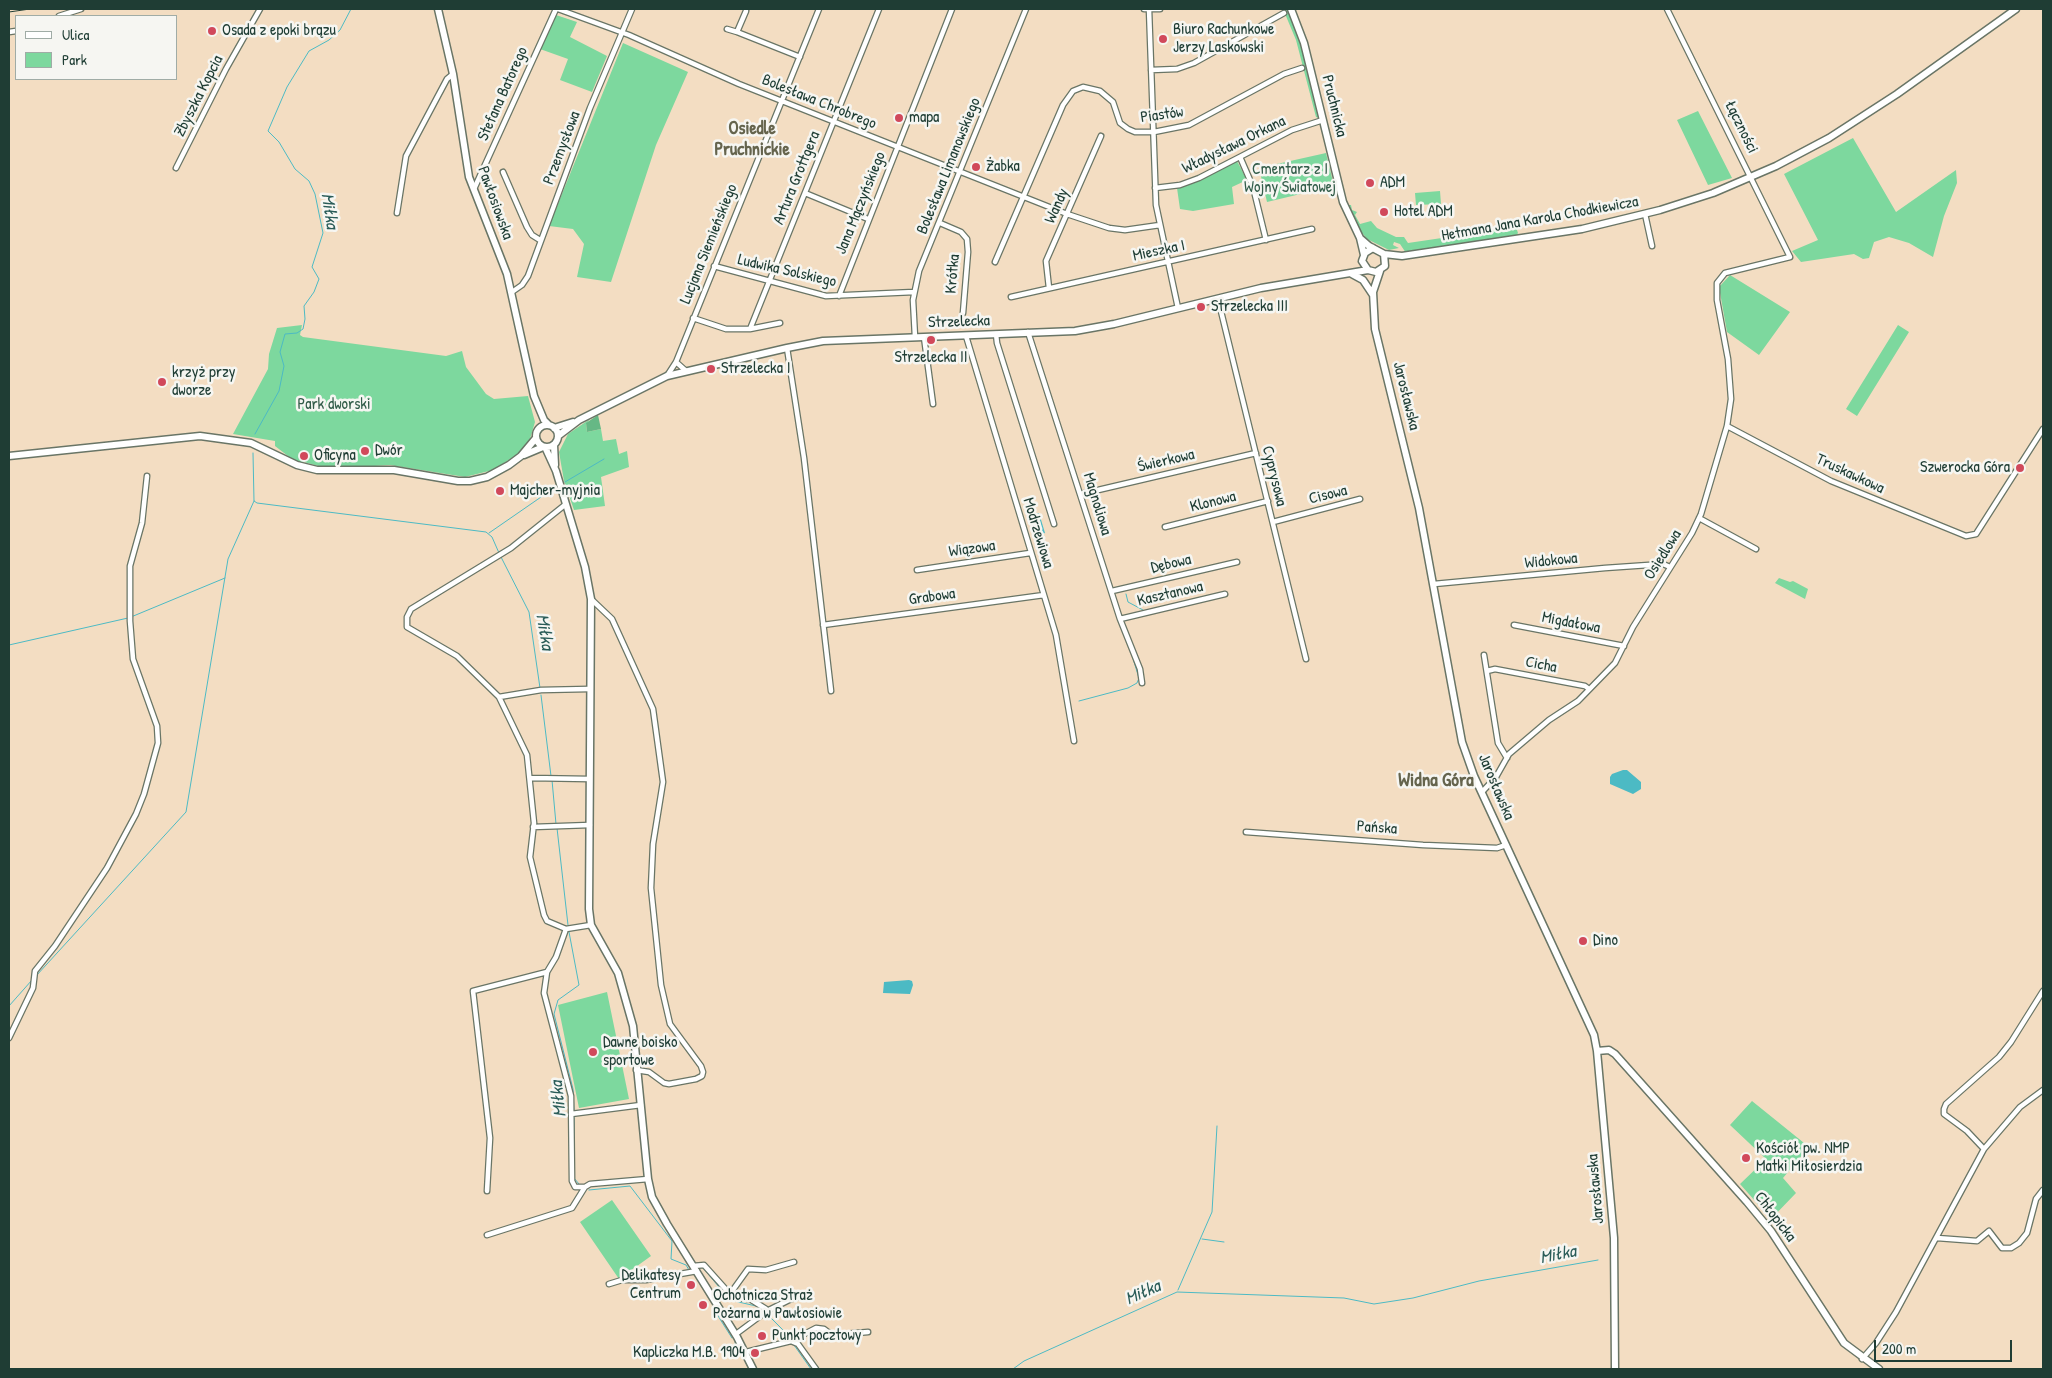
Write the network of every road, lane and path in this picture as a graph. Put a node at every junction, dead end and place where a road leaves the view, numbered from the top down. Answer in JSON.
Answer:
{"nodes":[{"id":1,"x":82,"y":9,"type":"edge"},
{"id":2,"x":260,"y":9,"type":"edge"},
{"id":3,"x":438,"y":9,"type":"edge"},
{"id":4,"x":557,"y":9,"type":"edge"},
{"id":5,"x":632,"y":9,"type":"edge"},
{"id":6,"x":819,"y":9,"type":"edge"},
{"id":7,"x":879,"y":9,"type":"edge"},
{"id":8,"x":952,"y":9,"type":"edge"},
{"id":9,"x":1026,"y":9,"type":"edge"},
{"id":10,"x":1147,"y":9,"type":"edge"},
{"id":11,"x":1160,"y":9,"type":"edge"},
{"id":12,"x":1291,"y":9,"type":"edge"},
{"id":13,"x":1667,"y":9,"type":"edge"},
{"id":14,"x":2016,"y":9,"type":"edge"},
{"id":15,"x":746,"y":11,"type":"dead end"},
{"id":16,"x":1284,"y":13,"type":"dead end"},
{"id":17,"x":62,"y":15,"type":"edge"},
{"id":18,"x":727,"y":29,"type":"dead end"},
{"id":19,"x":621,"y":32,"type":"junction"},
{"id":20,"x":737,"y":32,"type":"junction"},
{"id":21,"x":800,"y":56,"type":"junction"},
{"id":22,"x":1302,"y":68,"type":"dead end"},
{"id":23,"x":1151,"y":70,"type":"junction"},
{"id":24,"x":453,"y":74,"type":"junction"},
{"id":25,"x":781,"y":100,"type":"junction"},
{"id":26,"x":1323,"y":120,"type":"junction"},
{"id":27,"x":834,"y":121,"type":"junction"},
{"id":28,"x":1154,"y":132,"type":"junction"},
{"id":29,"x":1101,"y":136,"type":"dead end"},
{"id":30,"x":897,"y":147,"type":"junction"},
{"id":31,"x":1240,"y":157,"type":"junction"},
{"id":32,"x":176,"y":168,"type":"dead end"},
{"id":33,"x":961,"y":171,"type":"junction"},
{"id":34,"x":503,"y":172,"type":"dead end"},
{"id":35,"x":1752,"y":177,"type":"junction"},
{"id":36,"x":1155,"y":188,"type":"junction"},
{"id":37,"x":473,"y":190,"type":"junction"},
{"id":38,"x":805,"y":193,"type":"junction"},
{"id":39,"x":1024,"y":196,"type":"junction"},
{"id":40,"x":397,"y":213,"type":"dead end"},
{"id":41,"x":1068,"y":214,"type":"junction"},
{"id":42,"x":1645,"y":214,"type":"junction"},
{"id":43,"x":868,"y":219,"type":"junction"},
{"id":44,"x":940,"y":223,"type":"junction"},
{"id":45,"x":1160,"y":225,"type":"junction"},
{"id":46,"x":1312,"y":229,"type":"dead end"},
{"id":47,"x":1360,"y":238,"type":"junction"},
{"id":48,"x":540,"y":240,"type":"junction"},
{"id":49,"x":1266,"y":240,"type":"junction"},
{"id":50,"x":1652,"y":246,"type":"dead end"},
{"id":51,"x":1373,"y":248,"type":"junction"},
{"id":52,"x":1384,"y":254,"type":"junction"},
{"id":53,"x":1402,"y":256,"type":"junction"},
{"id":54,"x":1363,"y":258,"type":"junction"},
{"id":55,"x":1168,"y":261,"type":"junction"},
{"id":56,"x":995,"y":262,"type":"dead end"},
{"id":57,"x":714,"y":266,"type":"junction"},
{"id":58,"x":1382,"y":268,"type":"junction"},
{"id":59,"x":1369,"y":271,"type":"junction"},
{"id":60,"x":1349,"y":273,"type":"junction"},
{"id":61,"x":1725,"y":273,"type":"joint"},
{"id":62,"x":769,"y":281,"type":"junction"},
{"id":63,"x":1049,"y":288,"type":"junction"},
{"id":64,"x":512,"y":292,"type":"junction"},
{"id":65,"x":914,"y":292,"type":"junction"},
{"id":66,"x":1373,"y":294,"type":"junction"},
{"id":67,"x":839,"y":296,"type":"junction"},
{"id":68,"x":1011,"y":297,"type":"dead end"},
{"id":69,"x":1218,"y":299,"type":"junction"},
{"id":70,"x":1178,"y":308,"type":"junction"},
{"id":71,"x":963,"y":313,"type":"dead end"},
{"id":72,"x":694,"y":318,"type":"junction"},
{"id":73,"x":780,"y":322,"type":"dead end"},
{"id":74,"x":750,"y":328,"type":"junction"},
{"id":75,"x":1028,"y":332,"type":"junction"},
{"id":76,"x":996,"y":334,"type":"junction"},
{"id":77,"x":966,"y":336,"type":"junction"},
{"id":78,"x":915,"y":337,"type":"junction"},
{"id":79,"x":924,"y":337,"type":"junction"},
{"id":80,"x":787,"y":348,"type":"junction"},
{"id":81,"x":676,"y":362,"type":"junction"},
{"id":82,"x":686,"y":371,"type":"junction"},
{"id":83,"x":667,"y":376,"type":"junction"},
{"id":84,"x":537,"y":404,"type":"junction"},
{"id":85,"x":933,"y":404,"type":"dead end"},
{"id":86,"x":579,"y":420,"type":"junction"},
{"id":87,"x":552,"y":426,"type":"junction"},
{"id":88,"x":1727,"y":426,"type":"junction"},
{"id":89,"x":539,"y":428,"type":"junction"},
{"id":90,"x":2043,"y":429,"type":"edge"},
{"id":91,"x":558,"y":436,"type":"junction"},
{"id":92,"x":536,"y":438,"type":"junction"},
{"id":93,"x":554,"y":445,"type":"junction"},
{"id":94,"x":544,"y":447,"type":"junction"},
{"id":95,"x":1256,"y":453,"type":"junction"},
{"id":96,"x":9,"y":456,"type":"edge"},
{"id":97,"x":521,"y":456,"type":"junction"},
{"id":98,"x":556,"y":471,"type":"junction"},
{"id":99,"x":147,"y":476,"type":"dead end"},
{"id":100,"x":1081,"y":494,"type":"junction"},
{"id":101,"x":1360,"y":499,"type":"dead end"},
{"id":102,"x":1268,"y":501,"type":"junction"},
{"id":103,"x":566,"y":504,"type":"junction"},
{"id":104,"x":1699,"y":518,"type":"junction"},
{"id":105,"x":1273,"y":522,"type":"junction"},
{"id":106,"x":1054,"y":524,"type":"dead end"},
{"id":107,"x":1165,"y":527,"type":"dead end"},
{"id":108,"x":1756,"y":549,"type":"dead end"},
{"id":109,"x":1030,"y":553,"type":"junction"},
{"id":110,"x":1237,"y":562,"type":"dead end"},
{"id":111,"x":1670,"y":567,"type":"junction"},
{"id":112,"x":917,"y":570,"type":"dead end"},
{"id":113,"x":1434,"y":584,"type":"junction"},
{"id":114,"x":1112,"y":591,"type":"junction"},
{"id":115,"x":1225,"y":594,"type":"dead end"},
{"id":116,"x":1044,"y":595,"type":"junction"},
{"id":117,"x":590,"y":599,"type":"junction"},
{"id":118,"x":1120,"y":618,"type":"junction"},
{"id":119,"x":823,"y":625,"type":"junction"},
{"id":120,"x":1514,"y":625,"type":"dead end"},
{"id":121,"x":1624,"y":646,"type":"junction"},
{"id":122,"x":1484,"y":655,"type":"dead end"},
{"id":123,"x":1306,"y":659,"type":"dead end"},
{"id":124,"x":1487,"y":671,"type":"junction"},
{"id":125,"x":1142,"y":684,"type":"dead end"},
{"id":126,"x":589,"y":689,"type":"junction"},
{"id":127,"x":1589,"y":690,"type":"junction"},
{"id":128,"x":831,"y":692,"type":"dead end"},
{"id":129,"x":499,"y":697,"type":"junction"},
{"id":130,"x":1074,"y":741,"type":"dead end"},
{"id":131,"x":1507,"y":758,"type":"junction"},
{"id":132,"x":531,"y":778,"type":"junction"},
{"id":133,"x":589,"y":780,"type":"junction"},
{"id":134,"x":1482,"y":792,"type":"junction"},
{"id":135,"x":590,"y":825,"type":"junction"},
{"id":136,"x":533,"y":827,"type":"junction"},
{"id":137,"x":1246,"y":832,"type":"dead end"},
{"id":138,"x":1506,"y":845,"type":"junction"},
{"id":139,"x":591,"y":925,"type":"junction"},
{"id":140,"x":566,"y":930,"type":"junction"},
{"id":141,"x":547,"y":972,"type":"junction"},
{"id":142,"x":2043,"y":991,"type":"edge"},
{"id":143,"x":9,"y":1038,"type":"edge"},
{"id":144,"x":1597,"y":1052,"type":"junction"},
{"id":145,"x":636,"y":1070,"type":"junction"},
{"id":146,"x":2043,"y":1090,"type":"edge"},
{"id":147,"x":641,"y":1106,"type":"junction"},
{"id":148,"x":573,"y":1113,"type":"junction"},
{"id":149,"x":1984,"y":1149,"type":"junction"},
{"id":150,"x":648,"y":1179,"type":"junction"},
{"id":151,"x":585,"y":1187,"type":"junction"},
{"id":152,"x":487,"y":1190,"type":"dead end"},
{"id":153,"x":2043,"y":1190,"type":"edge"},
{"id":154,"x":487,"y":1235,"type":"dead end"},
{"id":155,"x":1937,"y":1238,"type":"junction"},
{"id":156,"x":794,"y":1262,"type":"dead end"},
{"id":157,"x":695,"y":1269,"type":"junction"},
{"id":158,"x":609,"y":1284,"type":"dead end"},
{"id":159,"x":730,"y":1294,"type":"junction"},
{"id":160,"x":804,"y":1296,"type":"dead end"},
{"id":161,"x":767,"y":1311,"type":"junction"},
{"id":162,"x":868,"y":1332,"type":"dead end"},
{"id":163,"x":736,"y":1334,"type":"junction"},
{"id":164,"x":792,"y":1341,"type":"junction"},
{"id":165,"x":746,"y":1352,"type":"junction"},
{"id":166,"x":1862,"y":1358,"type":"junction"},
{"id":167,"x":753,"y":1369,"type":"edge"},
{"id":168,"x":816,"y":1369,"type":"edge"},
{"id":169,"x":1615,"y":1369,"type":"edge"},
{"id":170,"x":1879,"y":1369,"type":"edge"}],
"edges":[{"from":1,"to":17,"type":"street"},
{"from":2,"to":32,"type":"street","name":"Zbyszka Kopcia"},
{"from":3,"to":24,"type":"street","name":"Pawłosiowska"},
{"from":4,"to":19,"type":"street","name":"Bolesława Chrobrego"},
{"from":4,"to":37,"type":"street","name":"Stefana Batorego"},
{"from":5,"to":19,"type":"street","name":"Przemysłowa"},
{"from":6,"to":21,"type":"street","name":"Lucjana Siemieńskiego"},
{"from":7,"to":27,"type":"street","name":"Artura Grottgera"},
{"from":8,"to":30,"type":"street","name":"Jana Mączyńskiego"},
{"from":9,"to":33,"type":"street","name":"Bolesława Limanowskiego"},
{"from":10,"to":11,"type":"street"},
{"from":10,"to":23,"type":"street"},
{"from":12,"to":26,"type":"street","name":"Pruchnicka"},
{"from":13,"to":35,"type":"street","name":"Łączności"},
{"from":14,"to":35,"type":"street","name":"Hetmana Jana Karola Chodkiewicza"},
{"from":15,"to":20,"type":"street"},
{"from":16,"to":23,"type":"street"},
{"from":18,"to":20,"type":"street"},
{"from":19,"to":25,"type":"street","name":"Bolesława Chrobrego"},
{"from":19,"to":48,"type":"street","name":"Przemysłowa"},
{"from":20,"to":21,"type":"street"},
{"from":21,"to":25,"type":"street","name":"Lucjana Siemieńskiego"},
{"from":22,"to":28,"type":"street","name":"Piastów"},
{"from":23,"to":28,"type":"street"},
{"from":24,"to":37,"type":"street","name":"Pawłosiowska"},
{"from":24,"to":40,"type":"street"},
{"from":25,"to":27,"type":"street","name":"Bolesława Chrobrego"},
{"from":25,"to":57,"type":"street","name":"Lucjana Siemieńskiego"},
{"from":26,"to":31,"type":"street","name":"Władysława Orkana"},
{"from":26,"to":47,"type":"street","name":"Pruchnicka"},
{"from":27,"to":30,"type":"street","name":"Bolesława Chrobrego"},
{"from":27,"to":38,"type":"street","name":"Artura Grottgera"},
{"from":28,"to":36,"type":"street"},
{"from":28,"to":39,"type":"street","name":"Piastów"},
{"from":29,"to":41,"type":"street","name":"Wandy"},
{"from":30,"to":33,"type":"street","name":"Bolesława Chrobrego"},
{"from":30,"to":43,"type":"street","name":"Jana Mączyńskiego"},
{"from":31,"to":36,"type":"street","name":"Władysława Orkana"},
{"from":31,"to":49,"type":"street"},
{"from":33,"to":39,"type":"street","name":"Bolesława Chrobrego"},
{"from":33,"to":44,"type":"street","name":"Bolesława Limanowskiego"},
{"from":34,"to":48,"type":"street"},
{"from":35,"to":42,"type":"street","name":"Hetmana Jana Karola Chodkiewicza"},
{"from":35,"to":61,"type":"street","name":"Łączności"},
{"from":36,"to":45,"type":"street"},
{"from":37,"to":64,"type":"street","name":"Pawłosiowska"},
{"from":38,"to":43,"type":"street"},
{"from":38,"to":62,"type":"street","name":"Artura Grottgera"},
{"from":39,"to":41,"type":"street","name":"Bolesława Chrobrego"},
{"from":39,"to":56,"type":"street","name":"Piastów"},
{"from":41,"to":45,"type":"street","name":"Bolesława Chrobrego"},
{"from":41,"to":63,"type":"street","name":"Wandy"},
{"from":42,"to":50,"type":"street"},
{"from":42,"to":53,"type":"street","name":"Hetmana Jana Karola Chodkiewicza"},
{"from":43,"to":67,"type":"street","name":"Jana Mączyńskiego"},
{"from":44,"to":65,"type":"street","name":"Bolesława Limanowskiego"},
{"from":44,"to":71,"type":"street","name":"Krótka"},
{"from":45,"to":55,"type":"street"},
{"from":46,"to":49,"type":"street","name":"Mieszka I"},
{"from":47,"to":51,"type":"street","name":"Pruchnicka"},
{"from":47,"to":54,"type":"street","name":"Pruchnicka"},
{"from":48,"to":64,"type":"street","name":"Przemysłowa"},
{"from":49,"to":55,"type":"street","name":"Mieszka I"},
{"from":51,"to":52,"type":"street"},
{"from":51,"to":54,"type":"street"},
{"from":52,"to":53,"type":"street","name":"Hetmana Jana Karola Chodkiewicza"},
{"from":52,"to":58,"type":"street"},
{"from":53,"to":58,"type":"street","name":"Hetmana Jana Karola Chodkiewicza"},
{"from":54,"to":59,"type":"street"},
{"from":54,"to":60,"type":"street"},
{"from":55,"to":63,"type":"street","name":"Mieszka I"},
{"from":55,"to":70,"type":"street"},
{"from":57,"to":62,"type":"street","name":"Ludwika Solskiego"},
{"from":57,"to":72,"type":"street","name":"Lucjana Siemieńskiego"},
{"from":58,"to":59,"type":"street"},
{"from":58,"to":66,"type":"street","name":"Jarosławska"},
{"from":59,"to":60,"type":"street","name":"Strzelecka"},
{"from":59,"to":66,"type":"street","name":"Jarosławska"},
{"from":60,"to":66,"type":"street"},
{"from":60,"to":69,"type":"street","name":"Strzelecka"},
{"from":61,"to":88,"type":"street","name":"Osiedlowa"},
{"from":62,"to":67,"type":"street","name":"Ludwika Solskiego"},
{"from":62,"to":74,"type":"street","name":"Artura Grottgera"},
{"from":63,"to":68,"type":"street","name":"Mieszka I"},
{"from":64,"to":84,"type":"street","name":"Pawłosiowska"},
{"from":65,"to":67,"type":"street","name":"Ludwika Solskiego"},
{"from":65,"to":78,"type":"street","name":"Bolesława Limanowskiego"},
{"from":66,"to":113,"type":"street","name":"Jarosławska"},
{"from":69,"to":70,"type":"street","name":"Strzelecka"},
{"from":69,"to":95,"type":"street","name":"Cyprysowa"},
{"from":70,"to":75,"type":"street","name":"Strzelecka"},
{"from":72,"to":74,"type":"street"},
{"from":72,"to":81,"type":"street","name":"Lucjana Siemieńskiego"},
{"from":73,"to":74,"type":"street"},
{"from":75,"to":76,"type":"street","name":"Strzelecka"},
{"from":75,"to":100,"type":"street","name":"Magnoliowa"},
{"from":76,"to":77,"type":"street","name":"Strzelecka"},
{"from":76,"to":106,"type":"street"},
{"from":77,"to":79,"type":"street","name":"Strzelecka"},
{"from":77,"to":109,"type":"street","name":"Modrzewiowa"},
{"from":78,"to":79,"type":"street","name":"Strzelecka"},
{"from":78,"to":80,"type":"street","name":"Strzelecka"},
{"from":79,"to":85,"type":"street"},
{"from":80,"to":82,"type":"street","name":"Strzelecka"},
{"from":80,"to":119,"type":"street"},
{"from":81,"to":82,"type":"street"},
{"from":81,"to":83,"type":"street","name":"Lucjana Siemieńskiego"},
{"from":82,"to":83,"type":"street","name":"Strzelecka"},
{"from":83,"to":86,"type":"street","name":"Strzelecka"},
{"from":84,"to":87,"type":"street","name":"Pawłosiowska"},
{"from":84,"to":89,"type":"street","name":"Pawłosiowska"},
{"from":86,"to":87,"type":"street","name":"Strzelecka"},
{"from":86,"to":91,"type":"street","name":"Strzelecka"},
{"from":87,"to":89,"type":"street"},
{"from":87,"to":91,"type":"street"},
{"from":88,"to":90,"type":"street","name":"Truskawkowa"},
{"from":88,"to":104,"type":"street","name":"Osiedlowa"},
{"from":89,"to":92,"type":"street"},
{"from":91,"to":93,"type":"street"},
{"from":92,"to":94,"type":"street"},
{"from":92,"to":97,"type":"street"},
{"from":93,"to":94,"type":"street"},
{"from":93,"to":98,"type":"street"},
{"from":94,"to":97,"type":"street"},
{"from":94,"to":98,"type":"street"},
{"from":95,"to":100,"type":"street","name":"Świerkowa"},
{"from":95,"to":102,"type":"street","name":"Cyprysowa"},
{"from":96,"to":97,"type":"street"},
{"from":98,"to":103,"type":"street"},
{"from":99,"to":143,"type":"street"},
{"from":100,"to":114,"type":"street","name":"Magnoliowa"},
{"from":101,"to":105,"type":"street","name":"Cisowa"},
{"from":102,"to":105,"type":"street","name":"Cyprysowa"},
{"from":102,"to":107,"type":"street","name":"Klonowa"},
{"from":103,"to":117,"type":"street"},
{"from":103,"to":129,"type":"street"},
{"from":104,"to":108,"type":"street"},
{"from":104,"to":111,"type":"street","name":"Osiedlowa"},
{"from":105,"to":123,"type":"street","name":"Cyprysowa"},
{"from":109,"to":112,"type":"street","name":"Wiązowa"},
{"from":109,"to":116,"type":"street","name":"Modrzewiowa"},
{"from":110,"to":114,"type":"street","name":"Dębowa"},
{"from":111,"to":113,"type":"street","name":"Widokowa"},
{"from":111,"to":121,"type":"street","name":"Osiedlowa"},
{"from":113,"to":134,"type":"street","name":"Jarosławska"},
{"from":114,"to":118,"type":"street","name":"Magnoliowa"},
{"from":115,"to":118,"type":"street","name":"Kasztanowa"},
{"from":116,"to":119,"type":"street","name":"Grabowa"},
{"from":116,"to":130,"type":"street","name":"Modrzewiowa"},
{"from":117,"to":126,"type":"street"},
{"from":117,"to":145,"type":"street"},
{"from":118,"to":125,"type":"street","name":"Magnoliowa"},
{"from":119,"to":128,"type":"street"},
{"from":120,"to":121,"type":"street","name":"Migdałowa"},
{"from":121,"to":127,"type":"street","name":"Osiedlowa"},
{"from":122,"to":124,"type":"street"},
{"from":124,"to":127,"type":"street","name":"Cicha"},
{"from":124,"to":131,"type":"street"},
{"from":126,"to":129,"type":"street"},
{"from":126,"to":133,"type":"street"},
{"from":127,"to":131,"type":"street","name":"Osiedlowa"},
{"from":129,"to":132,"type":"street"},
{"from":131,"to":134,"type":"street","name":"Osiedlowa"},
{"from":132,"to":133,"type":"street"},
{"from":132,"to":136,"type":"street"},
{"from":133,"to":135,"type":"street"},
{"from":134,"to":138,"type":"street","name":"Jarosławska"},
{"from":135,"to":136,"type":"street"},
{"from":135,"to":139,"type":"street"},
{"from":136,"to":140,"type":"street"},
{"from":137,"to":138,"type":"street","name":"Pańska"},
{"from":138,"to":144,"type":"street","name":"Jarosławska"},
{"from":139,"to":140,"type":"street"},
{"from":139,"to":145,"type":"street"},
{"from":140,"to":141,"type":"street"},
{"from":141,"to":148,"type":"street"},
{"from":141,"to":152,"type":"street"},
{"from":142,"to":149,"type":"street"},
{"from":144,"to":166,"type":"street","name":"Chłopicka"},
{"from":144,"to":169,"type":"street","name":"Jarosławska"},
{"from":145,"to":147,"type":"street"},
{"from":146,"to":149,"type":"street"},
{"from":147,"to":148,"type":"street"},
{"from":147,"to":150,"type":"street"},
{"from":148,"to":151,"type":"street"},
{"from":149,"to":155,"type":"street"},
{"from":150,"to":151,"type":"street"},
{"from":150,"to":157,"type":"street"},
{"from":151,"to":154,"type":"street"},
{"from":153,"to":155,"type":"street"},
{"from":155,"to":166,"type":"street"},
{"from":156,"to":159,"type":"street"},
{"from":157,"to":158,"type":"street"},
{"from":157,"to":159,"type":"street"},
{"from":157,"to":163,"type":"street"},
{"from":159,"to":161,"type":"street"},
{"from":160,"to":161,"type":"street"},
{"from":161,"to":163,"type":"street"},
{"from":162,"to":164,"type":"street"},
{"from":163,"to":165,"type":"street"},
{"from":164,"to":165,"type":"street"},
{"from":164,"to":168,"type":"street"},
{"from":165,"to":167,"type":"street"},
{"from":166,"to":170,"type":"street","name":"Chłopicka"}]}
